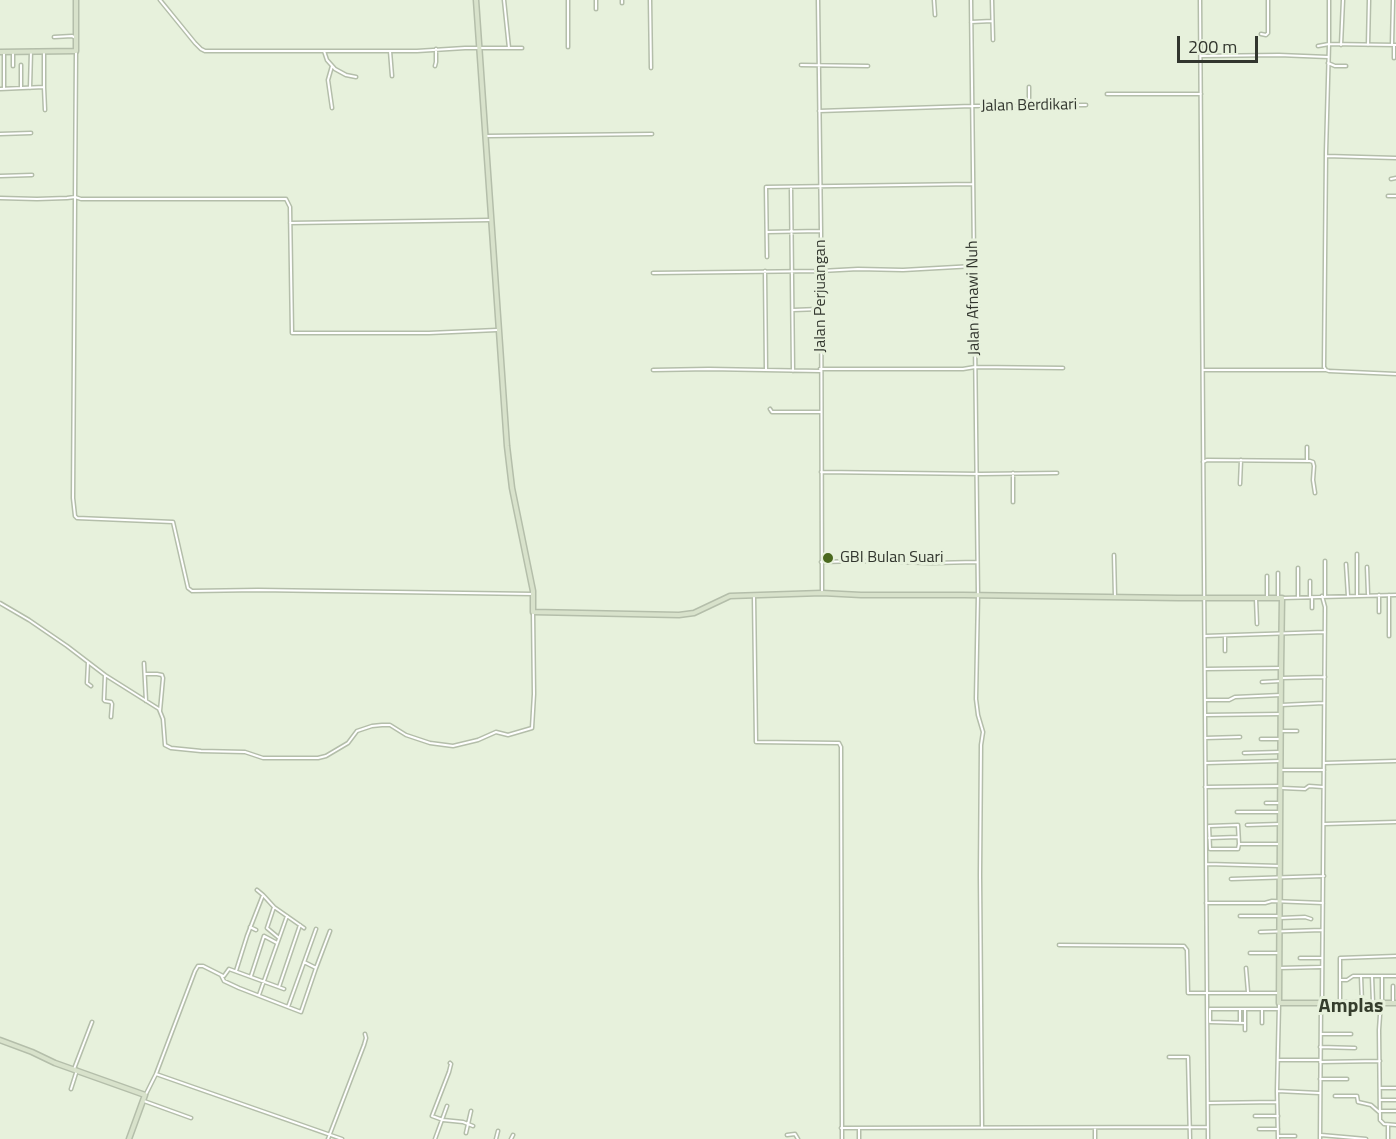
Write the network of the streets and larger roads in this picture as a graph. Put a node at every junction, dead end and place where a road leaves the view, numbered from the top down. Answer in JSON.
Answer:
{"nodes":[{"id":1,"x":76,"y":0,"type":"edge"},
{"id":2,"x":160,"y":0,"type":"edge"},
{"id":3,"x":476,"y":0,"type":"edge"},
{"id":4,"x":504,"y":0,"type":"edge"},
{"id":5,"x":568,"y":0,"type":"edge"},
{"id":6,"x":596,"y":0,"type":"edge"},
{"id":7,"x":650,"y":0,"type":"edge"},
{"id":8,"x":818,"y":0,"type":"edge"},
{"id":9,"x":934,"y":0,"type":"edge"},
{"id":10,"x":971,"y":0,"type":"edge"},
{"id":11,"x":992,"y":0,"type":"edge"},
{"id":12,"x":1200,"y":0,"type":"edge"},
{"id":13,"x":1268,"y":0,"type":"edge"},
{"id":14,"x":1329,"y":0,"type":"edge"},
{"id":15,"x":1343,"y":0,"type":"edge"},
{"id":16,"x":1369,"y":0,"type":"edge"},
{"id":17,"x":1393,"y":0,"type":"edge"},
{"id":18,"x":596,"y":9,"type":"dead end"},
{"id":19,"x":935,"y":15,"type":"dead end"},
{"id":20,"x":992,"y":21,"type":"junction"},
{"id":21,"x":971,"y":22,"type":"junction"},
{"id":22,"x":1261,"y":34,"type":"dead end"},
{"id":23,"x":54,"y":36,"type":"dead end"},
{"id":24,"x":76,"y":38,"type":"junction"},
{"id":25,"x":993,"y":40,"type":"dead end"},
{"id":26,"x":1329,"y":44,"type":"junction"},
{"id":27,"x":1341,"y":45,"type":"junction"},
{"id":28,"x":1368,"y":45,"type":"junction"},
{"id":29,"x":1394,"y":45,"type":"edge"},
{"id":30,"x":1318,"y":46,"type":"dead end"},
{"id":31,"x":568,"y":47,"type":"dead end"},
{"id":32,"x":479,"y":48,"type":"junction"},
{"id":33,"x":508,"y":48,"type":"junction"},
{"id":34,"x":522,"y":48,"type":"dead end"},
{"id":35,"x":436,"y":49,"type":"junction"},
{"id":36,"x":31,"y":51,"type":"junction"},
{"id":37,"x":44,"y":51,"type":"junction"},
{"id":38,"x":76,"y":51,"type":"junction"},
{"id":39,"x":324,"y":51,"type":"junction"},
{"id":40,"x":390,"y":51,"type":"junction"},
{"id":41,"x":2,"y":52,"type":"edge"},
{"id":42,"x":12,"y":52,"type":"junction"},
{"id":43,"x":1200,"y":56,"type":"junction"},
{"id":44,"x":1328,"y":57,"type":"junction"},
{"id":45,"x":1394,"y":58,"type":"dead end"},
{"id":46,"x":1328,"y":63,"type":"junction"},
{"id":47,"x":21,"y":65,"type":"dead end"},
{"id":48,"x":801,"y":65,"type":"dead end"},
{"id":49,"x":13,"y":66,"type":"dead end"},
{"id":50,"x":332,"y":66,"type":"junction"},
{"id":51,"x":435,"y":66,"type":"dead end"},
{"id":52,"x":819,"y":66,"type":"junction"},
{"id":53,"x":868,"y":66,"type":"dead end"},
{"id":54,"x":1346,"y":66,"type":"dead end"},
{"id":55,"x":651,"y":68,"type":"dead end"},
{"id":56,"x":392,"y":76,"type":"dead end"},
{"id":57,"x":357,"y":77,"type":"dead end"},
{"id":58,"x":44,"y":87,"type":"junction"},
{"id":59,"x":1029,"y":87,"type":"dead end"},
{"id":60,"x":21,"y":88,"type":"junction"},
{"id":61,"x":30,"y":88,"type":"junction"},
{"id":62,"x":2,"y":89,"type":"edge"},
{"id":63,"x":1107,"y":94,"type":"dead end"},
{"id":64,"x":1201,"y":94,"type":"junction"},
{"id":65,"x":1086,"y":105,"type":"dead end"},
{"id":66,"x":972,"y":106,"type":"junction"},
{"id":67,"x":1029,"y":106,"type":"junction"},
{"id":68,"x":332,"y":108,"type":"dead end"},
{"id":69,"x":45,"y":110,"type":"dead end"},
{"id":70,"x":819,"y":111,"type":"junction"},
{"id":71,"x":31,"y":133,"type":"dead end"},
{"id":72,"x":0,"y":134,"type":"edge"},
{"id":73,"x":652,"y":134,"type":"dead end"},
{"id":74,"x":485,"y":135,"type":"junction"},
{"id":75,"x":1326,"y":156,"type":"junction"},
{"id":76,"x":1396,"y":158,"type":"edge"},
{"id":77,"x":32,"y":175,"type":"dead end"},
{"id":78,"x":0,"y":176,"type":"edge"},
{"id":79,"x":1391,"y":178,"type":"dead end"},
{"id":80,"x":1396,"y":178,"type":"edge"},
{"id":81,"x":973,"y":184,"type":"junction"},
{"id":82,"x":820,"y":186,"type":"junction"},
{"id":83,"x":791,"y":187,"type":"junction"},
{"id":84,"x":1388,"y":196,"type":"dead end"},
{"id":85,"x":1396,"y":196,"type":"edge"},
{"id":86,"x":75,"y":197,"type":"junction"},
{"id":87,"x":0,"y":198,"type":"edge"},
{"id":88,"x":491,"y":220,"type":"junction"},
{"id":89,"x":290,"y":223,"type":"junction"},
{"id":90,"x":792,"y":231,"type":"junction"},
{"id":91,"x":821,"y":231,"type":"junction"},
{"id":92,"x":766,"y":232,"type":"junction"},
{"id":93,"x":767,"y":257,"type":"dead end"},
{"id":94,"x":974,"y":266,"type":"junction"},
{"id":95,"x":792,"y":270,"type":"junction"},
{"id":96,"x":765,"y":271,"type":"junction"},
{"id":97,"x":821,"y":271,"type":"junction"},
{"id":98,"x":653,"y":273,"type":"dead end"},
{"id":99,"x":821,"y":309,"type":"junction"},
{"id":100,"x":793,"y":310,"type":"junction"},
{"id":101,"x":498,"y":330,"type":"junction"},
{"id":102,"x":975,"y":367,"type":"junction"},
{"id":103,"x":1063,"y":368,"type":"dead end"},
{"id":104,"x":653,"y":370,"type":"dead end"},
{"id":105,"x":766,"y":370,"type":"junction"},
{"id":106,"x":820,"y":370,"type":"junction"},
{"id":107,"x":1203,"y":370,"type":"junction"},
{"id":108,"x":1326,"y":370,"type":"junction"},
{"id":109,"x":793,"y":371,"type":"junction"},
{"id":110,"x":1396,"y":374,"type":"edge"},
{"id":111,"x":770,"y":409,"type":"dead end"},
{"id":112,"x":821,"y":412,"type":"junction"},
{"id":113,"x":1307,"y":447,"type":"dead end"},
{"id":114,"x":1241,"y":460,"type":"junction"},
{"id":115,"x":1307,"y":461,"type":"junction"},
{"id":116,"x":1203,"y":462,"type":"junction"},
{"id":117,"x":822,"y":472,"type":"junction"},
{"id":118,"x":1013,"y":473,"type":"junction"},
{"id":119,"x":1057,"y":473,"type":"dead end"},
{"id":120,"x":976,"y":474,"type":"junction"},
{"id":121,"x":1240,"y":484,"type":"dead end"},
{"id":122,"x":1315,"y":493,"type":"dead end"},
{"id":123,"x":1013,"y":502,"type":"dead end"},
{"id":124,"x":1357,"y":554,"type":"dead end"},
{"id":125,"x":1114,"y":555,"type":"dead end"},
{"id":126,"x":1325,"y":561,"type":"dead end"},
{"id":127,"x":821,"y":562,"type":"junction"},
{"id":128,"x":977,"y":562,"type":"junction"},
{"id":129,"x":1346,"y":564,"type":"dead end"},
{"id":130,"x":1367,"y":567,"type":"dead end"},
{"id":131,"x":1298,"y":568,"type":"dead end"},
{"id":132,"x":1278,"y":573,"type":"dead end"},
{"id":133,"x":1267,"y":576,"type":"dead end"},
{"id":134,"x":1310,"y":581,"type":"dead end"},
{"id":135,"x":822,"y":592,"type":"junction"},
{"id":136,"x":533,"y":594,"type":"junction"},
{"id":137,"x":978,"y":595,"type":"junction"},
{"id":138,"x":1368,"y":595,"type":"junction"},
{"id":139,"x":1379,"y":595,"type":"junction"},
{"id":140,"x":1389,"y":595,"type":"junction"},
{"id":141,"x":1396,"y":595,"type":"edge"},
{"id":142,"x":754,"y":596,"type":"junction"},
{"id":143,"x":1324,"y":596,"type":"junction"},
{"id":144,"x":1348,"y":596,"type":"junction"},
{"id":145,"x":1357,"y":596,"type":"junction"},
{"id":146,"x":1115,"y":597,"type":"junction"},
{"id":147,"x":1298,"y":597,"type":"junction"},
{"id":148,"x":1311,"y":597,"type":"junction"},
{"id":149,"x":1204,"y":598,"type":"junction"},
{"id":150,"x":1256,"y":598,"type":"junction"},
{"id":151,"x":1267,"y":598,"type":"junction"},
{"id":152,"x":1280,"y":598,"type":"junction"},
{"id":153,"x":0,"y":603,"type":"edge"},
{"id":154,"x":1312,"y":608,"type":"dead end"},
{"id":155,"x":532,"y":612,"type":"junction"},
{"id":156,"x":1379,"y":612,"type":"dead end"},
{"id":157,"x":1257,"y":624,"type":"dead end"},
{"id":158,"x":1325,"y":632,"type":"junction"},
{"id":159,"x":1282,"y":633,"type":"junction"},
{"id":160,"x":1225,"y":635,"type":"junction"},
{"id":161,"x":1204,"y":636,"type":"junction"},
{"id":162,"x":1389,"y":636,"type":"dead end"},
{"id":163,"x":1225,"y":651,"type":"dead end"},
{"id":164,"x":88,"y":662,"type":"junction"},
{"id":165,"x":144,"y":663,"type":"dead end"},
{"id":166,"x":1281,"y":668,"type":"junction"},
{"id":167,"x":1204,"y":669,"type":"junction"},
{"id":168,"x":145,"y":674,"type":"junction"},
{"id":169,"x":105,"y":675,"type":"junction"},
{"id":170,"x":1325,"y":677,"type":"junction"},
{"id":171,"x":1281,"y":679,"type":"junction"},
{"id":172,"x":1262,"y":682,"type":"dead end"},
{"id":173,"x":91,"y":686,"type":"dead end"},
{"id":174,"x":1281,"y":695,"type":"junction"},
{"id":175,"x":1205,"y":700,"type":"junction"},
{"id":176,"x":146,"y":701,"type":"junction"},
{"id":177,"x":1324,"y":704,"type":"junction"},
{"id":178,"x":1281,"y":705,"type":"junction"},
{"id":179,"x":160,"y":711,"type":"junction"},
{"id":180,"x":1281,"y":714,"type":"junction"},
{"id":181,"x":1205,"y":715,"type":"junction"},
{"id":182,"x":111,"y":717,"type":"dead end"},
{"id":183,"x":1281,"y":731,"type":"junction"},
{"id":184,"x":1297,"y":731,"type":"dead end"},
{"id":185,"x":1240,"y":737,"type":"dead end"},
{"id":186,"x":1205,"y":738,"type":"junction"},
{"id":187,"x":1261,"y":739,"type":"dead end"},
{"id":188,"x":1281,"y":739,"type":"junction"},
{"id":189,"x":1281,"y":752,"type":"junction"},
{"id":190,"x":1244,"y":753,"type":"dead end"},
{"id":191,"x":1396,"y":760,"type":"edge"},
{"id":192,"x":1280,"y":761,"type":"junction"},
{"id":193,"x":1324,"y":763,"type":"junction"},
{"id":194,"x":1206,"y":764,"type":"junction"},
{"id":195,"x":1280,"y":770,"type":"junction"},
{"id":196,"x":1324,"y":770,"type":"junction"},
{"id":197,"x":1205,"y":787,"type":"junction"},
{"id":198,"x":1280,"y":787,"type":"junction"},
{"id":199,"x":1323,"y":787,"type":"junction"},
{"id":200,"x":1266,"y":803,"type":"dead end"},
{"id":201,"x":1280,"y":803,"type":"junction"},
{"id":202,"x":1280,"y":812,"type":"junction"},
{"id":203,"x":1237,"y":813,"type":"dead end"},
{"id":204,"x":1396,"y":822,"type":"edge"},
{"id":205,"x":1280,"y":824,"type":"junction"},
{"id":206,"x":1323,"y":824,"type":"junction"},
{"id":207,"x":1247,"y":825,"type":"dead end"},
{"id":208,"x":1238,"y":837,"type":"junction"},
{"id":209,"x":1209,"y":838,"type":"junction"},
{"id":210,"x":1239,"y":844,"type":"junction"},
{"id":211,"x":1280,"y":844,"type":"junction"},
{"id":212,"x":1206,"y":864,"type":"junction"},
{"id":213,"x":1280,"y":866,"type":"junction"},
{"id":214,"x":1324,"y":876,"type":"junction"},
{"id":215,"x":1280,"y":877,"type":"junction"},
{"id":216,"x":1231,"y":879,"type":"dead end"},
{"id":217,"x":257,"y":890,"type":"dead end"},
{"id":218,"x":263,"y":895,"type":"junction"},
{"id":219,"x":1280,"y":902,"type":"junction"},
{"id":220,"x":1206,"y":903,"type":"junction"},
{"id":221,"x":1323,"y":903,"type":"junction"},
{"id":222,"x":274,"y":907,"type":"junction"},
{"id":223,"x":287,"y":916,"type":"junction"},
{"id":224,"x":1240,"y":916,"type":"dead end"},
{"id":225,"x":1280,"y":917,"type":"junction"},
{"id":226,"x":1311,"y":919,"type":"dead end"},
{"id":227,"x":300,"y":925,"type":"junction"},
{"id":228,"x":250,"y":927,"type":"junction"},
{"id":229,"x":304,"y":928,"type":"dead end"},
{"id":230,"x":316,"y":929,"type":"dead end"},
{"id":231,"x":256,"y":930,"type":"dead end"},
{"id":232,"x":1322,"y":930,"type":"junction"},
{"id":233,"x":330,"y":931,"type":"dead end"},
{"id":234,"x":1260,"y":932,"type":"dead end"},
{"id":235,"x":1280,"y":932,"type":"junction"},
{"id":236,"x":279,"y":938,"type":"junction"},
{"id":237,"x":277,"y":943,"type":"junction"},
{"id":238,"x":1059,"y":945,"type":"dead end"},
{"id":239,"x":1279,"y":952,"type":"junction"},
{"id":240,"x":1250,"y":953,"type":"dead end"},
{"id":241,"x":1322,"y":957,"type":"junction"},
{"id":242,"x":1396,"y":957,"type":"edge"},
{"id":243,"x":1299,"y":958,"type":"dead end"},
{"id":244,"x":304,"y":962,"type":"junction"},
{"id":245,"x":1322,"y":967,"type":"junction"},
{"id":246,"x":316,"y":968,"type":"junction"},
{"id":247,"x":1246,"y":968,"type":"dead end"},
{"id":248,"x":1279,"y":968,"type":"junction"},
{"id":249,"x":236,"y":971,"type":"junction"},
{"id":250,"x":221,"y":975,"type":"junction"},
{"id":251,"x":251,"y":976,"type":"junction"},
{"id":252,"x":1361,"y":976,"type":"junction"},
{"id":253,"x":1372,"y":976,"type":"junction"},
{"id":254,"x":1382,"y":976,"type":"junction"},
{"id":255,"x":1396,"y":976,"type":"edge"},
{"id":256,"x":1340,"y":980,"type":"junction"},
{"id":257,"x":264,"y":981,"type":"junction"},
{"id":258,"x":1393,"y":986,"type":"dead end"},
{"id":259,"x":279,"y":987,"type":"junction"},
{"id":260,"x":284,"y":989,"type":"dead end"},
{"id":261,"x":1207,"y":992,"type":"junction"},
{"id":262,"x":1248,"y":993,"type":"junction"},
{"id":263,"x":1279,"y":993,"type":"junction"},
{"id":264,"x":259,"y":995,"type":"junction"},
{"id":265,"x":1322,"y":1003,"type":"junction"},
{"id":266,"x":1341,"y":1003,"type":"junction"},
{"id":267,"x":1362,"y":1003,"type":"junction"},
{"id":268,"x":1373,"y":1003,"type":"junction"},
{"id":269,"x":1382,"y":1003,"type":"junction"},
{"id":270,"x":1395,"y":1003,"type":"edge"},
{"id":271,"x":1279,"y":1006,"type":"junction"},
{"id":272,"x":288,"y":1007,"type":"junction"},
{"id":273,"x":1240,"y":1009,"type":"junction"},
{"id":274,"x":1245,"y":1009,"type":"junction"},
{"id":275,"x":1262,"y":1009,"type":"junction"},
{"id":276,"x":92,"y":1022,"type":"dead end"},
{"id":277,"x":1240,"y":1023,"type":"junction"},
{"id":278,"x":1245,"y":1023,"type":"junction"},
{"id":279,"x":1262,"y":1023,"type":"dead end"},
{"id":280,"x":1245,"y":1030,"type":"dead end"},
{"id":281,"x":365,"y":1034,"type":"dead end"},
{"id":282,"x":1321,"y":1034,"type":"junction"},
{"id":283,"x":1351,"y":1034,"type":"dead end"},
{"id":284,"x":0,"y":1040,"type":"edge"},
{"id":285,"x":1320,"y":1047,"type":"junction"},
{"id":286,"x":1354,"y":1048,"type":"dead end"},
{"id":287,"x":1169,"y":1057,"type":"dead end"},
{"id":288,"x":1278,"y":1060,"type":"junction"},
{"id":289,"x":1320,"y":1061,"type":"junction"},
{"id":290,"x":1380,"y":1061,"type":"junction"},
{"id":291,"x":450,"y":1063,"type":"dead end"},
{"id":292,"x":76,"y":1070,"type":"junction"},
{"id":293,"x":156,"y":1074,"type":"junction"},
{"id":294,"x":1320,"y":1079,"type":"junction"},
{"id":295,"x":1347,"y":1079,"type":"dead end"},
{"id":296,"x":1380,"y":1088,"type":"junction"},
{"id":297,"x":1396,"y":1088,"type":"edge"},
{"id":298,"x":71,"y":1089,"type":"dead end"},
{"id":299,"x":1277,"y":1091,"type":"junction"},
{"id":300,"x":1320,"y":1093,"type":"junction"},
{"id":301,"x":1335,"y":1096,"type":"dead end"},
{"id":302,"x":144,"y":1098,"type":"junction"},
{"id":303,"x":1380,"y":1100,"type":"junction"},
{"id":304,"x":1396,"y":1100,"type":"edge"},
{"id":305,"x":1277,"y":1102,"type":"junction"},
{"id":306,"x":1207,"y":1103,"type":"junction"},
{"id":307,"x":447,"y":1106,"type":"dead end"},
{"id":308,"x":471,"y":1111,"type":"dead end"},
{"id":309,"x":1379,"y":1111,"type":"junction"},
{"id":310,"x":1396,"y":1111,"type":"edge"},
{"id":311,"x":1255,"y":1116,"type":"dead end"},
{"id":312,"x":1278,"y":1116,"type":"junction"},
{"id":313,"x":191,"y":1118,"type":"dead end"},
{"id":314,"x":443,"y":1120,"type":"junction"},
{"id":315,"x":468,"y":1124,"type":"junction"},
{"id":316,"x":1388,"y":1125,"type":"junction"},
{"id":317,"x":1396,"y":1125,"type":"edge"},
{"id":318,"x":473,"y":1126,"type":"dead end"},
{"id":319,"x":1208,"y":1127,"type":"junction"},
{"id":320,"x":843,"y":1128,"type":"junction"},
{"id":321,"x":859,"y":1128,"type":"junction"},
{"id":322,"x":982,"y":1128,"type":"junction"},
{"id":323,"x":1095,"y":1128,"type":"junction"},
{"id":324,"x":1190,"y":1128,"type":"junction"},
{"id":325,"x":1259,"y":1129,"type":"dead end"},
{"id":326,"x":1278,"y":1129,"type":"junction"},
{"id":327,"x":498,"y":1131,"type":"dead end"},
{"id":328,"x":465,"y":1133,"type":"dead end"},
{"id":329,"x":329,"y":1134,"type":"junction"},
{"id":330,"x":513,"y":1135,"type":"dead end"},
{"id":331,"x":787,"y":1135,"type":"dead end"},
{"id":332,"x":1294,"y":1136,"type":"dead end"},
{"id":333,"x":1278,"y":1137,"type":"edge"},
{"id":334,"x":1320,"y":1137,"type":"edge"},
{"id":335,"x":129,"y":1139,"type":"edge"},
{"id":336,"x":328,"y":1139,"type":"edge"},
{"id":337,"x":342,"y":1139,"type":"edge"},
{"id":338,"x":435,"y":1139,"type":"edge"},
{"id":339,"x":496,"y":1139,"type":"edge"},
{"id":340,"x":511,"y":1139,"type":"edge"},
{"id":341,"x":798,"y":1139,"type":"edge"},
{"id":342,"x":842,"y":1139,"type":"edge"},
{"id":343,"x":859,"y":1139,"type":"edge"},
{"id":344,"x":1095,"y":1139,"type":"edge"},
{"id":345,"x":1190,"y":1139,"type":"edge"},
{"id":346,"x":1208,"y":1139,"type":"edge"},
{"id":347,"x":1366,"y":1139,"type":"edge"},
{"id":348,"x":1388,"y":1139,"type":"edge"}],
"edges":[{"from":1,"to":24,"type":"street"},
{"from":2,"to":39,"type":"street"},
{"from":3,"to":32,"type":"street"},
{"from":4,"to":33,"type":"street"},
{"from":5,"to":31,"type":"street"},
{"from":6,"to":18,"type":"street"},
{"from":7,"to":55,"type":"street"},
{"from":8,"to":52,"type":"street","name":"Jalan Perjuangan"},
{"from":9,"to":19,"type":"street"},
{"from":10,"to":21,"type":"street","name":"Jalan Afnawi Nuh"},
{"from":11,"to":20,"type":"street"},
{"from":12,"to":43,"type":"street"},
{"from":13,"to":22,"type":"street"},
{"from":14,"to":26,"type":"street"},
{"from":15,"to":27,"type":"street"},
{"from":16,"to":28,"type":"street"},
{"from":17,"to":29,"type":"street"},
{"from":20,"to":21,"type":"street"},
{"from":20,"to":25,"type":"street"},
{"from":21,"to":66,"type":"street","name":"Jalan Afnawi Nuh"},
{"from":23,"to":24,"type":"street"},
{"from":24,"to":38,"type":"street"},
{"from":26,"to":27,"type":"street"},
{"from":26,"to":30,"type":"street"},
{"from":26,"to":44,"type":"street"},
{"from":27,"to":28,"type":"street"},
{"from":28,"to":29,"type":"street"},
{"from":29,"to":45,"type":"street"},
{"from":32,"to":33,"type":"street"},
{"from":32,"to":35,"type":"street"},
{"from":32,"to":74,"type":"street"},
{"from":33,"to":34,"type":"street"},
{"from":35,"to":40,"type":"street"},
{"from":35,"to":51,"type":"street"},
{"from":36,"to":37,"type":"street"},
{"from":36,"to":42,"type":"street"},
{"from":36,"to":61,"type":"street"},
{"from":37,"to":38,"type":"street"},
{"from":37,"to":58,"type":"street"},
{"from":38,"to":86,"type":"street"},
{"from":39,"to":40,"type":"street"},
{"from":39,"to":50,"type":"street"},
{"from":40,"to":56,"type":"street"},
{"from":41,"to":42,"type":"street"},
{"from":41,"to":62,"type":"street"},
{"from":42,"to":49,"type":"street"},
{"from":43,"to":44,"type":"street"},
{"from":43,"to":64,"type":"street"},
{"from":44,"to":46,"type":"street"},
{"from":46,"to":54,"type":"street"},
{"from":46,"to":75,"type":"street"},
{"from":47,"to":60,"type":"street"},
{"from":48,"to":52,"type":"street"},
{"from":50,"to":57,"type":"street"},
{"from":50,"to":68,"type":"street"},
{"from":52,"to":53,"type":"street"},
{"from":52,"to":70,"type":"street","name":"Jalan Perjuangan"},
{"from":58,"to":61,"type":"street"},
{"from":58,"to":69,"type":"street"},
{"from":59,"to":67,"type":"street"},
{"from":60,"to":61,"type":"street"},
{"from":60,"to":62,"type":"street"},
{"from":63,"to":64,"type":"street"},
{"from":64,"to":107,"type":"street"},
{"from":65,"to":67,"type":"street","name":"Jalan Berdikari"},
{"from":66,"to":67,"type":"street","name":"Jalan Berdikari"},
{"from":66,"to":70,"type":"street","name":"Jalan Berdikari"},
{"from":66,"to":81,"type":"street","name":"Jalan Afnawi Nuh"},
{"from":70,"to":82,"type":"street","name":"Jalan Perjuangan"},
{"from":71,"to":72,"type":"street"},
{"from":73,"to":74,"type":"street"},
{"from":74,"to":88,"type":"street"},
{"from":75,"to":76,"type":"street"},
{"from":75,"to":108,"type":"street"},
{"from":77,"to":78,"type":"street"},
{"from":79,"to":80,"type":"street"},
{"from":81,"to":82,"type":"street"},
{"from":81,"to":94,"type":"street","name":"Jalan Afnawi Nuh"},
{"from":82,"to":83,"type":"street"},
{"from":82,"to":91,"type":"street","name":"Jalan Perjuangan"},
{"from":83,"to":90,"type":"street"},
{"from":83,"to":92,"type":"street"},
{"from":84,"to":85,"type":"street"},
{"from":86,"to":87,"type":"street"},
{"from":86,"to":89,"type":"street"},
{"from":86,"to":136,"type":"street"},
{"from":88,"to":89,"type":"street"},
{"from":88,"to":101,"type":"street"},
{"from":89,"to":101,"type":"street"},
{"from":90,"to":91,"type":"street"},
{"from":90,"to":92,"type":"street"},
{"from":90,"to":95,"type":"street"},
{"from":91,"to":97,"type":"street","name":"Jalan Perjuangan"},
{"from":92,"to":93,"type":"street"},
{"from":94,"to":97,"type":"street"},
{"from":94,"to":102,"type":"street","name":"Jalan Afnawi Nuh"},
{"from":95,"to":96,"type":"street"},
{"from":95,"to":97,"type":"street"},
{"from":95,"to":100,"type":"street"},
{"from":96,"to":98,"type":"street"},
{"from":96,"to":105,"type":"street"},
{"from":97,"to":99,"type":"street","name":"Jalan Perjuangan"},
{"from":99,"to":100,"type":"street"},
{"from":99,"to":106,"type":"street","name":"Jalan Perjuangan"},
{"from":100,"to":109,"type":"street"},
{"from":101,"to":136,"type":"street"},
{"from":102,"to":103,"type":"street"},
{"from":102,"to":106,"type":"street"},
{"from":102,"to":120,"type":"street","name":"Jalan Afnawi Nuh"},
{"from":104,"to":105,"type":"street"},
{"from":105,"to":109,"type":"street"},
{"from":106,"to":109,"type":"street"},
{"from":106,"to":112,"type":"street","name":"Jalan Perjuangan"},
{"from":107,"to":108,"type":"street"},
{"from":107,"to":116,"type":"street"},
{"from":108,"to":110,"type":"street"},
{"from":111,"to":112,"type":"street"},
{"from":112,"to":117,"type":"street","name":"Jalan Perjuangan"},
{"from":113,"to":115,"type":"street"},
{"from":114,"to":115,"type":"street"},
{"from":114,"to":116,"type":"street"},
{"from":114,"to":121,"type":"street"},
{"from":115,"to":122,"type":"street"},
{"from":116,"to":149,"type":"street"},
{"from":117,"to":120,"type":"street"},
{"from":117,"to":127,"type":"street","name":"Jalan Perjuangan"},
{"from":118,"to":119,"type":"street"},
{"from":118,"to":120,"type":"street"},
{"from":118,"to":123,"type":"street"},
{"from":120,"to":128,"type":"street","name":"Jalan Afnawi Nuh"},
{"from":124,"to":145,"type":"street"},
{"from":125,"to":146,"type":"street"},
{"from":126,"to":143,"type":"street"},
{"from":127,"to":128,"type":"street"},
{"from":127,"to":135,"type":"street","name":"Jalan Perjuangan"},
{"from":128,"to":137,"type":"street","name":"Jalan Afnawi Nuh"},
{"from":129,"to":144,"type":"street"},
{"from":130,"to":138,"type":"street"},
{"from":131,"to":147,"type":"street"},
{"from":132,"to":152,"type":"street"},
{"from":133,"to":151,"type":"street"},
{"from":134,"to":148,"type":"street"},
{"from":135,"to":137,"type":"street"},
{"from":135,"to":142,"type":"street"},
{"from":136,"to":155,"type":"street"},
{"from":137,"to":146,"type":"street"},
{"from":137,"to":322,"type":"street","name":"Jalan Afnawi Nuh"},
{"from":138,"to":139,"type":"street"},
{"from":138,"to":145,"type":"street"},
{"from":139,"to":140,"type":"street"},
{"from":139,"to":156,"type":"street"},
{"from":140,"to":141,"type":"street"},
{"from":140,"to":162,"type":"street"},
{"from":142,"to":155,"type":"street"},
{"from":142,"to":320,"type":"street"},
{"from":143,"to":144,"type":"street"},
{"from":143,"to":148,"type":"street"},
{"from":143,"to":158,"type":"street"},
{"from":144,"to":145,"type":"street"},
{"from":146,"to":149,"type":"street"},
{"from":147,"to":148,"type":"street"},
{"from":147,"to":152,"type":"street"},
{"from":148,"to":154,"type":"street"},
{"from":149,"to":150,"type":"street"},
{"from":149,"to":161,"type":"street"},
{"from":150,"to":151,"type":"street"},
{"from":150,"to":157,"type":"street"},
{"from":151,"to":152,"type":"street"},
{"from":152,"to":159,"type":"street"},
{"from":153,"to":164,"type":"street"},
{"from":155,"to":179,"type":"street"},
{"from":158,"to":159,"type":"street"},
{"from":158,"to":170,"type":"street"},
{"from":159,"to":160,"type":"street"},
{"from":159,"to":166,"type":"street"},
{"from":160,"to":161,"type":"street"},
{"from":160,"to":163,"type":"street"},
{"from":161,"to":167,"type":"street"},
{"from":164,"to":169,"type":"street"},
{"from":164,"to":173,"type":"street"},
{"from":165,"to":168,"type":"street"},
{"from":166,"to":167,"type":"street"},
{"from":166,"to":171,"type":"street"},
{"from":167,"to":175,"type":"street"},
{"from":168,"to":176,"type":"street"},
{"from":168,"to":179,"type":"street"},
{"from":169,"to":176,"type":"street"},
{"from":169,"to":182,"type":"street"},
{"from":170,"to":171,"type":"street"},
{"from":170,"to":177,"type":"street"},
{"from":171,"to":172,"type":"street"},
{"from":171,"to":174,"type":"street"},
{"from":174,"to":175,"type":"street"},
{"from":174,"to":178,"type":"street"},
{"from":175,"to":181,"type":"street"},
{"from":176,"to":179,"type":"street"},
{"from":177,"to":178,"type":"street"},
{"from":177,"to":193,"type":"street"},
{"from":178,"to":180,"type":"street"},
{"from":180,"to":181,"type":"street"},
{"from":180,"to":183,"type":"street"},
{"from":181,"to":186,"type":"street"},
{"from":183,"to":184,"type":"street"},
{"from":183,"to":188,"type":"street"},
{"from":185,"to":186,"type":"street"},
{"from":186,"to":194,"type":"street"},
{"from":187,"to":188,"type":"street"},
{"from":188,"to":189,"type":"street"},
{"from":189,"to":190,"type":"street"},
{"from":189,"to":192,"type":"street"},
{"from":191,"to":193,"type":"street"},
{"from":192,"to":194,"type":"street"},
{"from":192,"to":195,"type":"street"},
{"from":193,"to":196,"type":"street"},
{"from":194,"to":197,"type":"street"},
{"from":195,"to":196,"type":"street"},
{"from":195,"to":198,"type":"street"},
{"from":196,"to":199,"type":"street"},
{"from":197,"to":198,"type":"street"},
{"from":197,"to":212,"type":"street"},
{"from":198,"to":199,"type":"street"},
{"from":198,"to":201,"type":"street"},
{"from":199,"to":206,"type":"street"},
{"from":200,"to":201,"type":"street"},
{"from":201,"to":202,"type":"street"},
{"from":202,"to":203,"type":"street"},
{"from":202,"to":205,"type":"street"},
{"from":204,"to":206,"type":"street"},
{"from":205,"to":207,"type":"street"},
{"from":205,"to":211,"type":"street"},
{"from":206,"to":214,"type":"street"},
{"from":208,"to":209,"type":"street"},
{"from":208,"to":209,"type":"street"},
{"from":208,"to":210,"type":"street"},
{"from":209,"to":210,"type":"street"},
{"from":210,"to":211,"type":"street"},
{"from":211,"to":213,"type":"street"},
{"from":212,"to":213,"type":"street"},
{"from":212,"to":220,"type":"street"},
{"from":213,"to":215,"type":"street"},
{"from":214,"to":215,"type":"street"},
{"from":214,"to":221,"type":"street"},
{"from":215,"to":216,"type":"street"},
{"from":215,"to":219,"type":"street"},
{"from":217,"to":218,"type":"street"},
{"from":218,"to":222,"type":"street"},
{"from":218,"to":228,"type":"street"},
{"from":219,"to":220,"type":"street"},
{"from":219,"to":221,"type":"street"},
{"from":219,"to":225,"type":"street"},
{"from":220,"to":261,"type":"street"},
{"from":221,"to":232,"type":"street"},
{"from":222,"to":223,"type":"street"},
{"from":222,"to":236,"type":"street"},
{"from":223,"to":227,"type":"street"},
{"from":223,"to":236,"type":"street"},
{"from":224,"to":225,"type":"street"},
{"from":225,"to":226,"type":"street"},
{"from":225,"to":235,"type":"street"},
{"from":227,"to":229,"type":"street"},
{"from":227,"to":259,"type":"street"},
{"from":228,"to":231,"type":"street"},
{"from":228,"to":249,"type":"street"},
{"from":230,"to":244,"type":"street"},
{"from":232,"to":235,"type":"street"},
{"from":232,"to":241,"type":"street"},
{"from":233,"to":246,"type":"street"},
{"from":234,"to":235,"type":"street"},
{"from":235,"to":239,"type":"street"},
{"from":236,"to":237,"type":"street"},
{"from":237,"to":251,"type":"street"},
{"from":237,"to":257,"type":"street"},
{"from":238,"to":261,"type":"street"},
{"from":239,"to":240,"type":"street"},
{"from":239,"to":248,"type":"street"},
{"from":241,"to":243,"type":"street"},
{"from":241,"to":245,"type":"street"},
{"from":242,"to":256,"type":"street"},
{"from":244,"to":246,"type":"street"},
{"from":244,"to":272,"type":"street"},
{"from":245,"to":248,"type":"street"},
{"from":245,"to":265,"type":"street"},
{"from":246,"to":272,"type":"street"},
{"from":247,"to":262,"type":"street"},
{"from":248,"to":263,"type":"street"},
{"from":249,"to":250,"type":"street"},
{"from":249,"to":251,"type":"street"},
{"from":250,"to":264,"type":"street"},
{"from":250,"to":293,"type":"street"},
{"from":251,"to":257,"type":"street"},
{"from":252,"to":253,"type":"street"},
{"from":252,"to":256,"type":"street"},
{"from":252,"to":267,"type":"street"},
{"from":253,"to":254,"type":"street"},
{"from":253,"to":268,"type":"street"},
{"from":254,"to":255,"type":"street"},
{"from":254,"to":269,"type":"street"},
{"from":256,"to":266,"type":"street"},
{"from":257,"to":259,"type":"street"},
{"from":257,"to":264,"type":"street"},
{"from":258,"to":270,"type":"street"},
{"from":259,"to":260,"type":"street"},
{"from":261,"to":262,"type":"street"},
{"from":261,"to":306,"type":"street"},
{"from":262,"to":263,"type":"street"},
{"from":263,"to":271,"type":"street"},
{"from":264,"to":272,"type":"street"},
{"from":265,"to":266,"type":"street"},
{"from":265,"to":271,"type":"street"},
{"from":265,"to":282,"type":"street"},
{"from":266,"to":267,"type":"street"},
{"from":267,"to":268,"type":"street"},
{"from":268,"to":269,"type":"street"},
{"from":269,"to":270,"type":"street"},
{"from":269,"to":290,"type":"street"},
{"from":271,"to":275,"type":"street"},
{"from":271,"to":288,"type":"street"},
{"from":273,"to":274,"type":"street"},
{"from":273,"to":277,"type":"street"},
{"from":273,"to":277,"type":"street"},
{"from":274,"to":275,"type":"street"},
{"from":274,"to":278,"type":"street"},
{"from":275,"to":279,"type":"street"},
{"from":276,"to":292,"type":"street"},
{"from":277,"to":278,"type":"street"},
{"from":278,"to":280,"type":"street"},
{"from":281,"to":329,"type":"street"},
{"from":282,"to":283,"type":"street"},
{"from":282,"to":285,"type":"street"},
{"from":284,"to":292,"type":"street"},
{"from":285,"to":286,"type":"street"},
{"from":285,"to":289,"type":"street"},
{"from":287,"to":324,"type":"street"},
{"from":288,"to":289,"type":"street"},
{"from":288,"to":299,"type":"street"},
{"from":289,"to":290,"type":"street"},
{"from":289,"to":294,"type":"street"},
{"from":290,"to":296,"type":"street"},
{"from":291,"to":314,"type":"street"},
{"from":292,"to":298,"type":"street"},
{"from":292,"to":302,"type":"street"},
{"from":293,"to":302,"type":"street"},
{"from":293,"to":329,"type":"street"},
{"from":294,"to":295,"type":"street"},
{"from":294,"to":300,"type":"street"},
{"from":296,"to":297,"type":"street"},
{"from":296,"to":303,"type":"street"},
{"from":299,"to":300,"type":"street"},
{"from":299,"to":305,"type":"street"},
{"from":300,"to":334,"type":"street"},
{"from":301,"to":309,"type":"street"},
{"from":302,"to":313,"type":"street"},
{"from":302,"to":335,"type":"street"},
{"from":303,"to":304,"type":"street"},
{"from":303,"to":309,"type":"street"},
{"from":305,"to":306,"type":"street"},
{"from":305,"to":312,"type":"street"},
{"from":306,"to":319,"type":"street"},
{"from":307,"to":314,"type":"street"},
{"from":308,"to":315,"type":"street"},
{"from":309,"to":310,"type":"street"},
{"from":309,"to":316,"type":"street"},
{"from":311,"to":312,"type":"street"},
{"from":312,"to":326,"type":"street"},
{"from":314,"to":315,"type":"street"},
{"from":314,"to":338,"type":"street"},
{"from":315,"to":318,"type":"street"},
{"from":315,"to":328,"type":"street"},
{"from":316,"to":317,"type":"street"},
{"from":316,"to":348,"type":"street"},
{"from":319,"to":324,"type":"street"},
{"from":319,"to":346,"type":"street"},
{"from":320,"to":321,"type":"street"},
{"from":320,"to":342,"type":"street"},
{"from":321,"to":322,"type":"street"},
{"from":321,"to":343,"type":"street"},
{"from":322,"to":323,"type":"street"},
{"from":323,"to":324,"type":"street"},
{"from":323,"to":344,"type":"street"},
{"from":324,"to":345,"type":"street"},
{"from":325,"to":326,"type":"street"},
{"from":326,"to":333,"type":"street"},
{"from":327,"to":339,"type":"street"},
{"from":329,"to":336,"type":"street"},
{"from":329,"to":337,"type":"street"},
{"from":330,"to":340,"type":"street"},
{"from":331,"to":341,"type":"street"},
{"from":332,"to":333,"type":"street"},
{"from":334,"to":347,"type":"street"}]}
